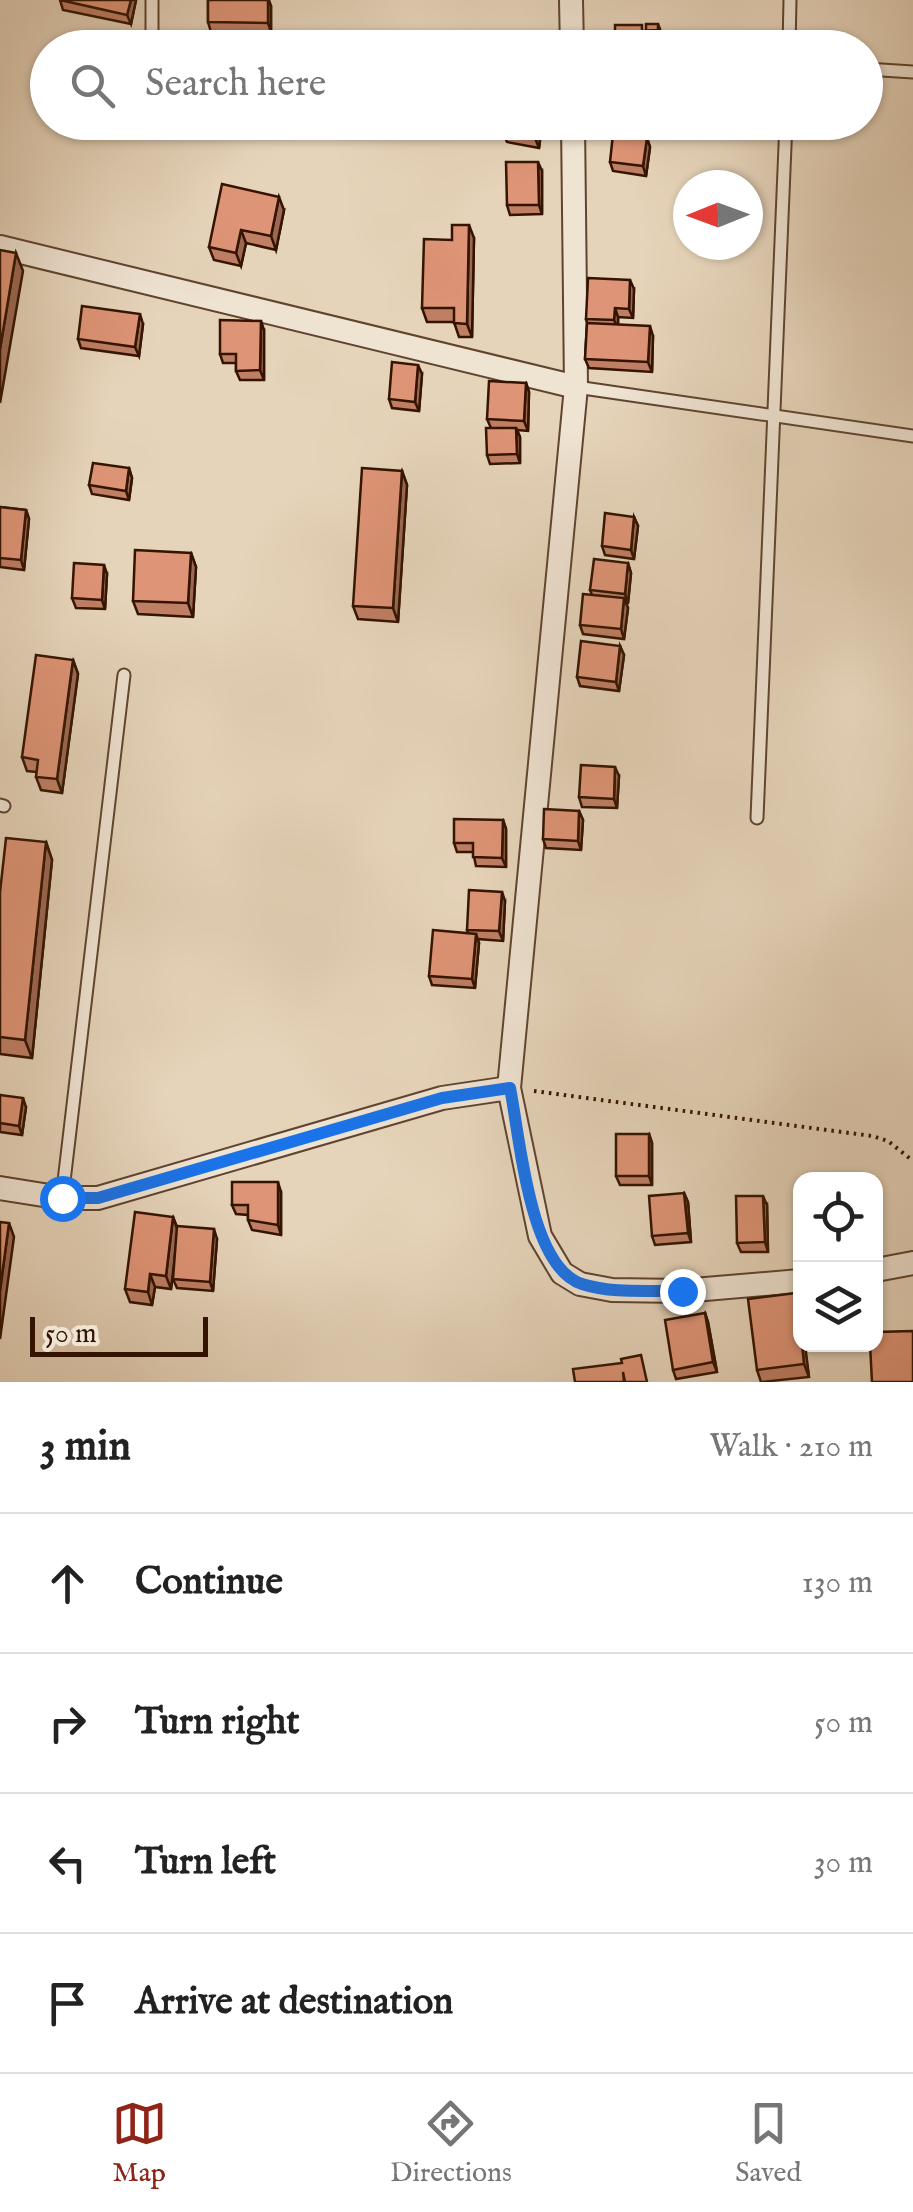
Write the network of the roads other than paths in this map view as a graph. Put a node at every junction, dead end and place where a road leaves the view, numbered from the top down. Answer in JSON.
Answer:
{"nodes":[{"id":1,"x":152,"y":0,"type":"edge"},
{"id":2,"x":571,"y":0,"type":"edge"},
{"id":3,"x":790,"y":0,"type":"edge"},
{"id":4,"x":152,"y":30,"type":"edge"},
{"id":5,"x":572,"y":30,"type":"edge"},
{"id":6,"x":789,"y":30,"type":"edge"},
{"id":7,"x":883,"y":70,"type":"edge"},
{"id":8,"x":913,"y":72,"type":"edge"},
{"id":9,"x":573,"y":140,"type":"edge"},
{"id":10,"x":785,"y":140,"type":"edge"},
{"id":11,"x":0,"y":247,"type":"edge"},
{"id":12,"x":576,"y":386,"type":"junction"},
{"id":13,"x":774,"y":416,"type":"junction"},
{"id":14,"x":913,"y":436,"type":"edge"},
{"id":15,"x":124,"y":675,"type":"dead end"},
{"id":16,"x":757,"y":818,"type":"dead end"},
{"id":17,"x":510,"y":1088,"type":"junction"},
{"id":18,"x":0,"y":1188,"type":"edge"},
{"id":19,"x":62,"y":1198,"type":"junction"},
{"id":20,"x":913,"y":1263,"type":"edge"},
{"id":21,"x":883,"y":1269,"type":"edge"},
{"id":22,"x":793,"y":1282,"type":"edge"}],
"edges":[{"from":1,"to":4,"type":"lane"},
{"from":2,"to":5,"type":"street"},
{"from":3,"to":6,"type":"lane"},
{"from":7,"to":8,"type":"lane"},
{"from":9,"to":12,"type":"street"},
{"from":10,"to":13,"type":"lane"},
{"from":11,"to":12,"type":"street"},
{"from":12,"to":13,"type":"lane"},
{"from":12,"to":17,"type":"street"},
{"from":13,"to":14,"type":"lane"},
{"from":13,"to":16,"type":"lane"},
{"from":15,"to":19,"type":"lane"},
{"from":17,"to":19,"type":"street"},
{"from":17,"to":22,"type":"street"},
{"from":18,"to":19,"type":"street"},
{"from":20,"to":21,"type":"street"}]}
